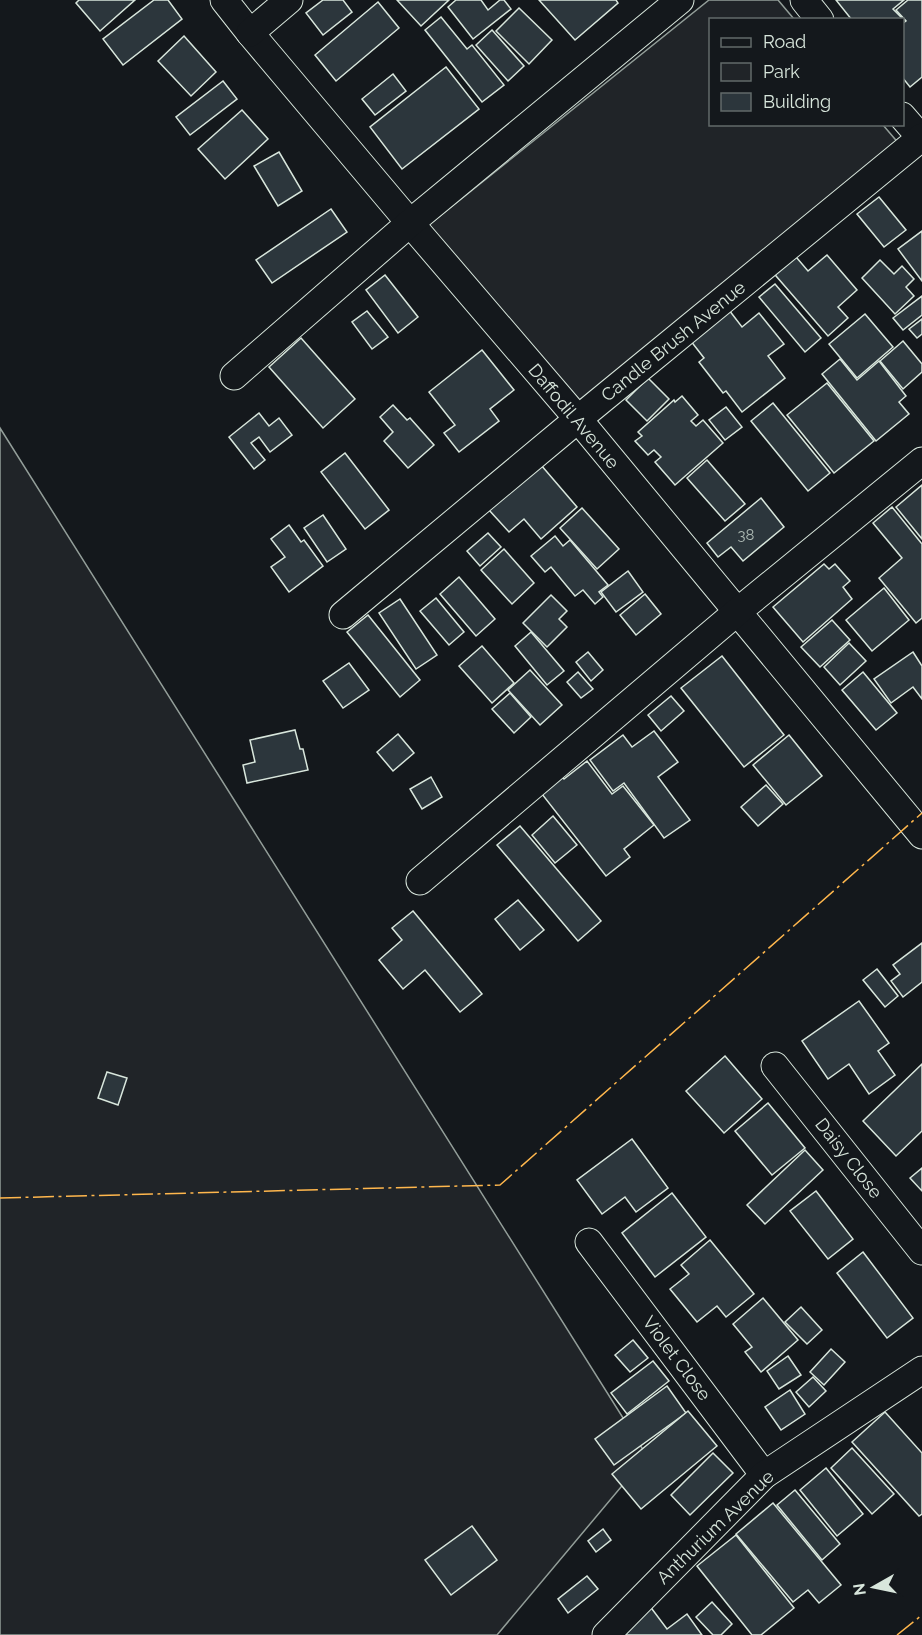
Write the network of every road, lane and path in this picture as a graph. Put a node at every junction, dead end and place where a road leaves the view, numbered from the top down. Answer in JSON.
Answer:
{"nodes":[{"id":1,"x":224,"y":0,"type":"edge"},
{"id":2,"x":289,"y":0,"type":"edge"},
{"id":3,"x":680,"y":0,"type":"edge"},
{"id":4,"x":804,"y":0,"type":"edge"},
{"id":5,"x":818,"y":18,"type":"edge"},
{"id":6,"x":249,"y":33,"type":"junction"},
{"id":7,"x":904,"y":117,"type":"edge"},
{"id":8,"x":922,"y":138,"type":"edge"},
{"id":9,"x":410,"y":223,"type":"junction"},
{"id":10,"x":234,"y":376,"type":"dead end"},
{"id":11,"x":578,"y":419,"type":"junction"},
{"id":12,"x":922,"y":461,"type":"edge"},
{"id":13,"x":737,"y":612,"type":"junction"},
{"id":14,"x":343,"y":615,"type":"dead end"},
{"id":15,"x":922,"y":835,"type":"edge"},
{"id":16,"x":420,"y":881,"type":"dead end"},
{"id":17,"x":775,"y":1066,"type":"dead end"},
{"id":18,"x":589,"y":1242,"type":"dead end"},
{"id":19,"x":922,"y":1251,"type":"edge"},
{"id":20,"x":922,"y":1370,"type":"edge"},
{"id":21,"x":764,"y":1474,"type":"junction"},
{"id":22,"x":606,"y":1635,"type":"edge"}],
"edges":[{"from":1,"to":6,"type":"street","name":"Daffodil Avenue"},
{"from":2,"to":6,"type":"street"},
{"from":3,"to":9,"type":"street"},
{"from":4,"to":5,"type":"street"},
{"from":6,"to":9,"type":"street","name":"Daffodil Avenue"},
{"from":7,"to":8,"type":"street"},
{"from":8,"to":11,"type":"street","name":"Candle Brush Avenue"},
{"from":9,"to":10,"type":"street"},
{"from":9,"to":11,"type":"street","name":"Daffodil Avenue"},
{"from":11,"to":13,"type":"street","name":"Daffodil Avenue"},
{"from":11,"to":14,"type":"street","name":"Candle Brush Avenue"},
{"from":12,"to":13,"type":"street"},
{"from":13,"to":15,"type":"street","name":"Daffodil Avenue"},
{"from":13,"to":16,"type":"street"},
{"from":17,"to":19,"type":"street","name":"Daisy Close"},
{"from":18,"to":21,"type":"street","name":"Violet Close"},
{"from":20,"to":21,"type":"street","name":"Anthurium Avenue"},
{"from":21,"to":22,"type":"street","name":"Anthurium Avenue"}]}
